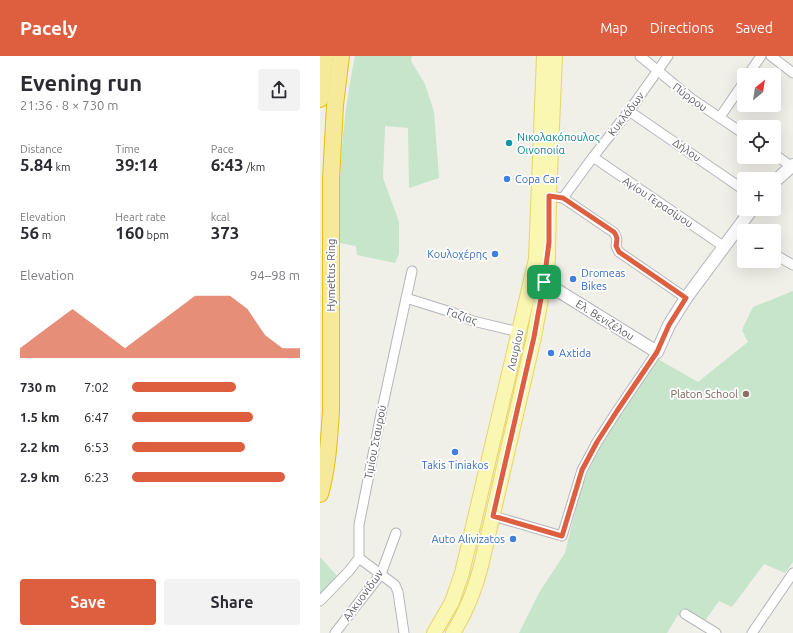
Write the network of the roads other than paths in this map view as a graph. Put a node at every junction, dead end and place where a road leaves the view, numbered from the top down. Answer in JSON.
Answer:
{"nodes":[{"id":1,"x":325,"y":56,"type":"edge"},
{"id":2,"x":340,"y":56,"type":"edge"},
{"id":3,"x":347,"y":56,"type":"edge"},
{"id":4,"x":544,"y":56,"type":"edge"},
{"id":5,"x":555,"y":56,"type":"edge"},
{"id":6,"x":640,"y":56,"type":"edge"},
{"id":7,"x":668,"y":56,"type":"edge"},
{"id":8,"x":761,"y":56,"type":"edge"},
{"id":9,"x":771,"y":56,"type":"edge"},
{"id":10,"x":753,"y":68,"type":"edge"},
{"id":11,"x":658,"y":70,"type":"junction"},
{"id":12,"x":793,"y":73,"type":"edge"},
{"id":13,"x":737,"y":92,"type":"edge"},
{"id":14,"x":327,"y":102,"type":"edge"},
{"id":15,"x":629,"y":111,"type":"junction"},
{"id":16,"x":720,"y":117,"type":"junction"},
{"id":17,"x":737,"y":129,"type":"edge"},
{"id":18,"x":593,"y":157,"type":"junction"},
{"id":19,"x":781,"y":159,"type":"edge"},
{"id":20,"x":792,"y":166,"type":"edge"},
{"id":21,"x":781,"y":176,"type":"edge"},
{"id":22,"x":737,"y":185,"type":"edge"},
{"id":23,"x":549,"y":196,"type":"junction"},
{"id":24,"x":563,"y":198,"type":"junction"},
{"id":25,"x":737,"y":234,"type":"edge"},
{"id":26,"x":724,"y":246,"type":"junction"},
{"id":27,"x":781,"y":258,"type":"edge"},
{"id":28,"x":793,"y":265,"type":"edge"},
{"id":29,"x":412,"y":271,"type":"dead end"},
{"id":30,"x":538,"y":281,"type":"junction"},
{"id":31,"x":406,"y":298,"type":"junction"},
{"id":32,"x":686,"y":298,"type":"junction"},
{"id":33,"x":518,"y":332,"type":"junction"},
{"id":34,"x":657,"y":352,"type":"junction"},
{"id":35,"x":320,"y":494,"type":"edge"},
{"id":36,"x":493,"y":516,"type":"junction"},
{"id":37,"x":396,"y":533,"type":"dead end"},
{"id":38,"x":359,"y":558,"type":"junction"},
{"id":39,"x":793,"y":572,"type":"edge"},
{"id":40,"x":381,"y":574,"type":"junction"},
{"id":41,"x":320,"y":601,"type":"edge"},
{"id":42,"x":685,"y":614,"type":"dead end"},
{"id":43,"x":335,"y":633,"type":"edge"},
{"id":44,"x":404,"y":633,"type":"edge"},
{"id":45,"x":434,"y":633,"type":"edge"},
{"id":46,"x":453,"y":633,"type":"edge"},
{"id":47,"x":716,"y":633,"type":"edge"},
{"id":48,"x":752,"y":633,"type":"edge"}],
"edges":[{"from":1,"to":14,"type":"highway","name":"Hymettus Ring"},
{"from":2,"to":14,"type":"highway","name":"Hymettus Ring"},
{"from":3,"to":14,"type":"highway"},
{"from":4,"to":30,"type":"main road","name":"Λαυρίου"},
{"from":5,"to":23,"type":"main road","name":"Λαυρίου"},
{"from":6,"to":11,"type":"street","name":"Πύρρου"},
{"from":7,"to":11,"type":"street","name":"Κυκλάδων"},
{"from":8,"to":10,"type":"street"},
{"from":9,"to":12,"type":"street"},
{"from":11,"to":15,"type":"street","name":"Κυκλάδων"},
{"from":11,"to":16,"type":"street","name":"Πύρρου"},
{"from":13,"to":16,"type":"street"},
{"from":14,"to":35,"type":"highway","name":"Hymettus Ring"},
{"from":15,"to":18,"type":"street","name":"Κυκλάδων"},
{"from":15,"to":22,"type":"street","name":"Δήλου"},
{"from":16,"to":17,"type":"street","name":"Πύρρου"},
{"from":18,"to":24,"type":"street","name":"Κυκλάδων"},
{"from":18,"to":26,"type":"street","name":"Αγίου Γερασίμου"},
{"from":19,"to":20,"type":"street"},
{"from":20,"to":21,"type":"street"},
{"from":23,"to":24,"type":"street"},
{"from":23,"to":30,"type":"main road","name":"Λαυρίου"},
{"from":24,"to":32,"type":"street"},
{"from":25,"to":26,"type":"street"},
{"from":26,"to":32,"type":"street"},
{"from":27,"to":28,"type":"street"},
{"from":29,"to":31,"type":"street","name":"Τιμίου Σταυρού"},
{"from":30,"to":33,"type":"main road","name":"Λαυρίου"},
{"from":30,"to":34,"type":"street","name":"Ελ. Βενιζέλου"},
{"from":30,"to":36,"type":"main road","name":"Λαυρίου"},
{"from":31,"to":33,"type":"street","name":"Γαζίας"},
{"from":31,"to":38,"type":"street","name":"Τιμίου Σταυρού"},
{"from":32,"to":34,"type":"street"},
{"from":33,"to":45,"type":"main road","name":"Λαυρίου"},
{"from":34,"to":36,"type":"street"},
{"from":36,"to":46,"type":"main road","name":"Λαυρίου"},
{"from":37,"to":40,"type":"street","name":"Αλκυονίδων"},
{"from":38,"to":40,"type":"street"},
{"from":38,"to":41,"type":"street"},
{"from":39,"to":48,"type":"street"},
{"from":40,"to":43,"type":"street","name":"Αλκυονίδων"},
{"from":40,"to":44,"type":"street"},
{"from":42,"to":47,"type":"street"}]}
